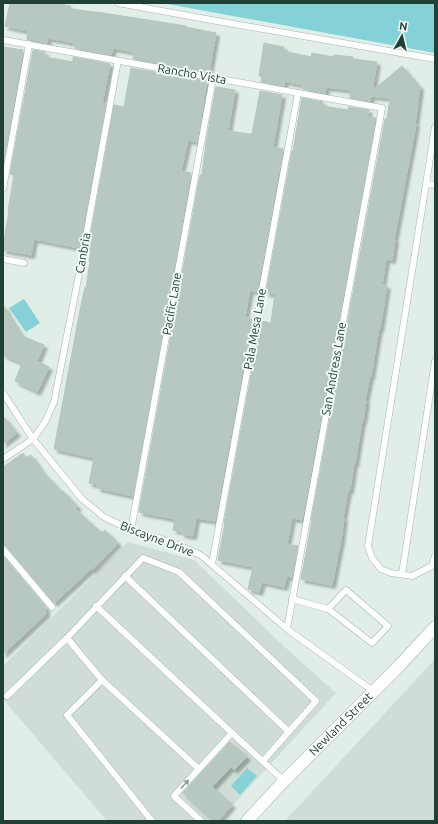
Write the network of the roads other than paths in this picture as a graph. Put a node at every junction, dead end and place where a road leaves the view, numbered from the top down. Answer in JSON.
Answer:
{"nodes":[{"id":1,"x":118,"y":3,"type":"edge"},
{"id":2,"x":3,"y":40,"type":"edge"},
{"id":3,"x":29,"y":44,"type":"junction"},
{"id":4,"x":435,"y":60,"type":"edge"},
{"id":5,"x":118,"y":61,"type":"junction"},
{"id":6,"x":213,"y":78,"type":"junction"},
{"id":7,"x":298,"y":94,"type":"junction"},
{"id":8,"x":382,"y":108,"type":"joint"},
{"id":9,"x":435,"y":127,"type":"edge"},
{"id":10,"x":426,"y":184,"type":"junction"},
{"id":11,"x":435,"y":185,"type":"edge"},
{"id":12,"x":3,"y":189,"type":"edge"},
{"id":13,"x":3,"y":259,"type":"edge"},
{"id":14,"x":24,"y":263,"type":"dead end"},
{"id":15,"x":435,"y":361,"type":"edge"},
{"id":16,"x":3,"y":393,"type":"edge"},
{"id":17,"x":33,"y":439,"type":"junction"},
{"id":18,"x":3,"y":458,"type":"edge"},
{"id":19,"x":131,"y":530,"type":"junction"},
{"id":20,"x":3,"y":549,"type":"edge"},
{"id":21,"x":435,"y":556,"type":"edge"},
{"id":22,"x":212,"y":564,"type":"junction"},
{"id":23,"x":402,"y":574,"type":"junction"},
{"id":24,"x":125,"y":576,"type":"junction"},
{"id":25,"x":292,"y":599,"type":"junction"},
{"id":26,"x":96,"y":606,"type":"junction"},
{"id":27,"x":52,"y":607,"type":"dead end"},
{"id":28,"x":328,"y":609,"type":"junction"},
{"id":29,"x":435,"y":627,"type":"edge"},
{"id":30,"x":287,"y":629,"type":"junction"},
{"id":31,"x":67,"y":638,"type":"junction"},
{"id":32,"x":102,"y":680,"type":"junction"},
{"id":33,"x":373,"y":691,"type":"junction"},
{"id":34,"x":7,"y":696,"type":"dead end"},
{"id":35,"x":288,"y":732,"type":"junction"},
{"id":36,"x":232,"y":733,"type":"junction"},
{"id":37,"x":262,"y":761,"type":"junction"},
{"id":38,"x":199,"y":769,"type":"junction"},
{"id":39,"x":284,"y":781,"type":"junction"},
{"id":40,"x":152,"y":821,"type":"edge"},
{"id":41,"x":201,"y":821,"type":"edge"},
{"id":42,"x":247,"y":821,"type":"edge"}],
"edges":[{"from":1,"to":4,"type":"lane"},
{"from":2,"to":3,"type":"lane","name":"Rancho Vista"},
{"from":3,"to":5,"type":"lane","name":"Rancho Vista"},
{"from":3,"to":12,"type":"lane"},
{"from":5,"to":6,"type":"lane","name":"Rancho Vista"},
{"from":5,"to":17,"type":"lane","name":"Canbria"},
{"from":6,"to":7,"type":"lane","name":"Rancho Vista"},
{"from":6,"to":19,"type":"lane","name":"Pacific Lane"},
{"from":7,"to":8,"type":"lane","name":"Rancho Vista"},
{"from":7,"to":22,"type":"lane","name":"Pala Mesa Lane"},
{"from":8,"to":25,"type":"lane","name":"San Andreas Lane"},
{"from":9,"to":10,"type":"lane"},
{"from":10,"to":11,"type":"lane"},
{"from":10,"to":23,"type":"lane"},
{"from":13,"to":14,"type":"lane"},
{"from":15,"to":23,"type":"lane"},
{"from":16,"to":17,"type":"lane","name":"Biscayne Drive"},
{"from":17,"to":18,"type":"lane"},
{"from":17,"to":19,"type":"lane","name":"Biscayne Drive"},
{"from":19,"to":22,"type":"lane","name":"Biscayne Drive"},
{"from":20,"to":27,"type":"lane"},
{"from":21,"to":23,"type":"lane"},
{"from":22,"to":30,"type":"lane","name":"Biscayne Drive"},
{"from":24,"to":26,"type":"lane"},
{"from":24,"to":35,"type":"lane"},
{"from":24,"to":35,"type":"lane"},
{"from":25,"to":28,"type":"lane"},
{"from":25,"to":30,"type":"lane","name":"San Andreas Lane"},
{"from":26,"to":31,"type":"lane"},
{"from":26,"to":36,"type":"lane"},
{"from":28,"to":28,"type":"lane"},
{"from":29,"to":33,"type":"street","name":"Newland Street"},
{"from":30,"to":33,"type":"lane","name":"Biscayne Drive"},
{"from":31,"to":32,"type":"lane"},
{"from":31,"to":34,"type":"lane"},
{"from":32,"to":38,"type":"lane"},
{"from":32,"to":40,"type":"lane"},
{"from":33,"to":39,"type":"street","name":"Newland Street"},
{"from":35,"to":37,"type":"lane"},
{"from":36,"to":37,"type":"lane"},
{"from":36,"to":38,"type":"lane"},
{"from":37,"to":39,"type":"lane"},
{"from":41,"to":38,"type":"lane","one_way":true},
{"from":39,"to":42,"type":"street","name":"Newland Street"}]}
